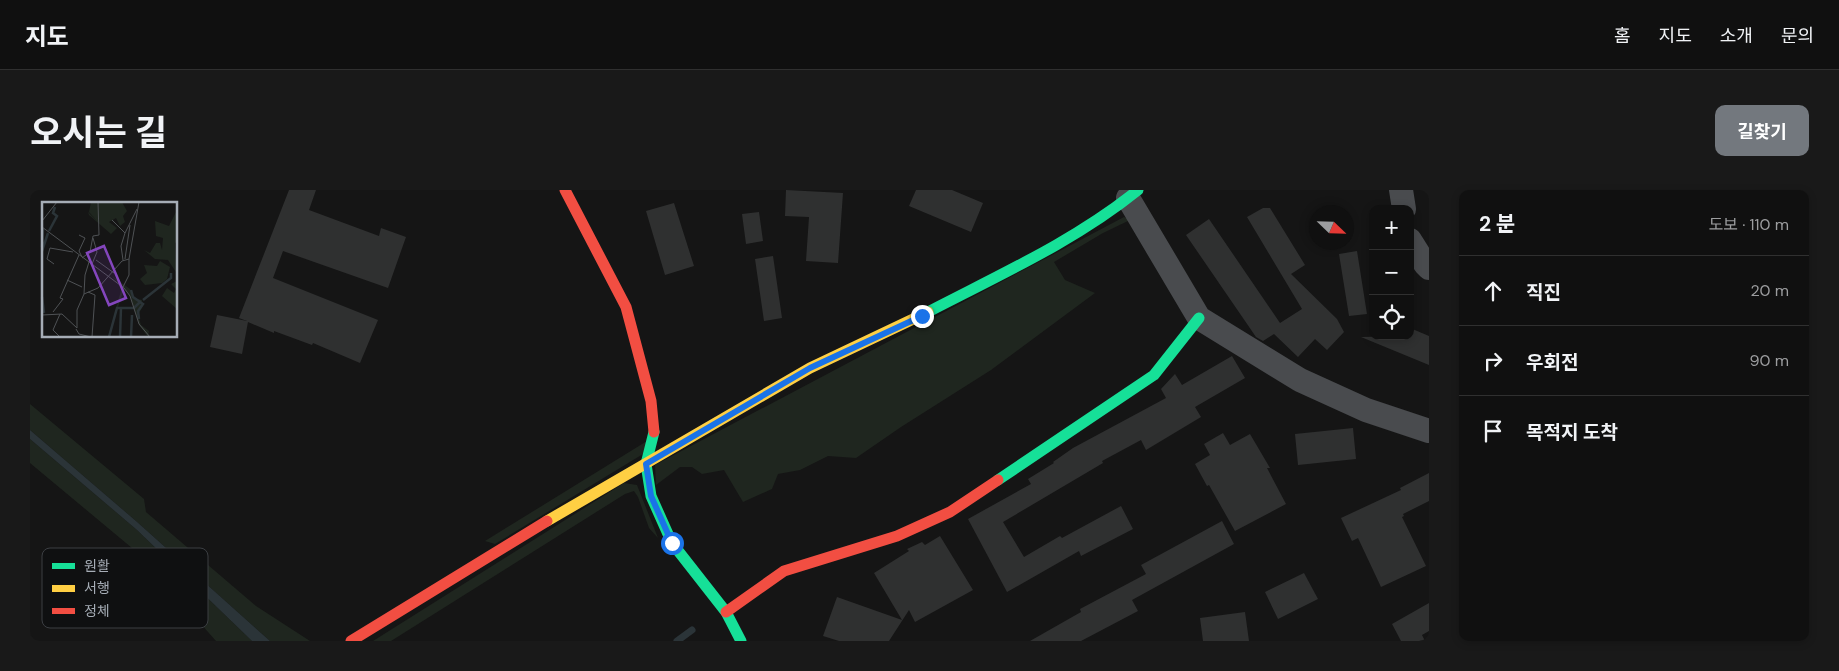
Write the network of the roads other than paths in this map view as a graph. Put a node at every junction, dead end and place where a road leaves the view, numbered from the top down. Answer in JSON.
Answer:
{"nodes":[{"id":1,"x":566,"y":190,"type":"edge"},
{"id":2,"x":1401,"y":190,"type":"edge"},
{"id":3,"x":1133,"y":194,"type":"edge"},
{"id":4,"x":1403,"y":205,"type":"edge"},
{"id":5,"x":1414,"y":246,"type":"edge"},
{"id":6,"x":1429,"y":268,"type":"edge"},
{"id":7,"x":1199,"y":318,"type":"junction"},
{"id":8,"x":1429,"y":430,"type":"edge"},
{"id":9,"x":646,"y":464,"type":"junction"},
{"id":10,"x":726,"y":612,"type":"junction"},
{"id":11,"x":351,"y":641,"type":"edge"},
{"id":12,"x":741,"y":641,"type":"edge"}],
"edges":[{"from":1,"to":9,"type":"street"},
{"from":2,"to":4,"type":"street"},
{"from":3,"to":7,"type":"street"},
{"from":3,"to":9,"type":"street"},
{"from":5,"to":6,"type":"street"},
{"from":7,"to":8,"type":"street"},
{"from":7,"to":10,"type":"street"},
{"from":9,"to":10,"type":"street"},
{"from":9,"to":11,"type":"street"},
{"from":10,"to":12,"type":"street"}]}
